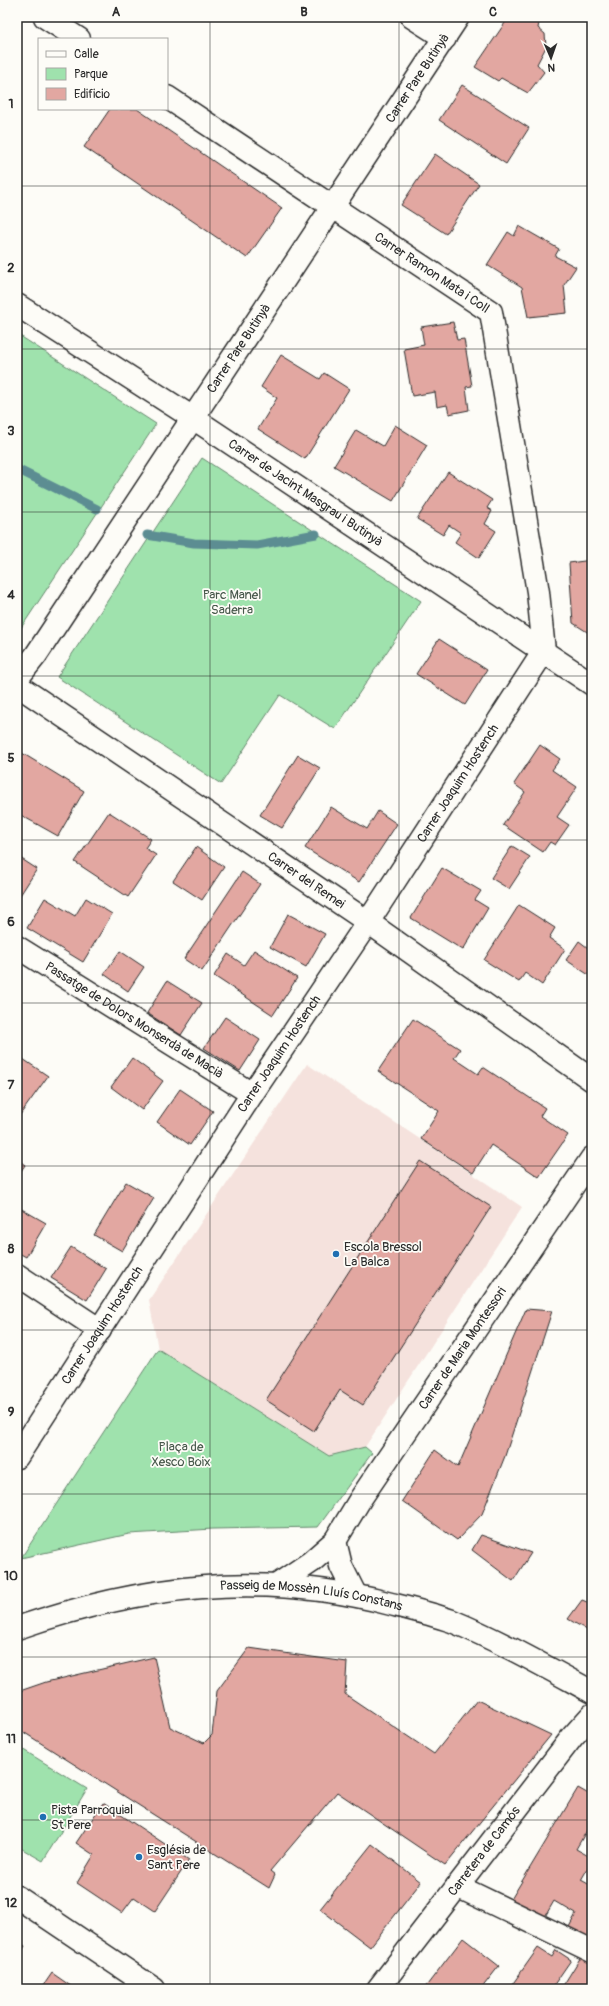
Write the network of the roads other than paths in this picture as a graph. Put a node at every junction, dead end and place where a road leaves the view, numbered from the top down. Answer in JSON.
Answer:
{"nodes":[{"id":1,"x":45,"y":17,"type":"edge"},
{"id":2,"x":412,"y":17,"type":"edge"},
{"id":3,"x":458,"y":17,"type":"edge"},
{"id":4,"x":77,"y":38,"type":"edge"},
{"id":5,"x":445,"y":38,"type":"junction"},
{"id":6,"x":168,"y":98,"type":"edge"},
{"id":7,"x":333,"y":205,"type":"junction"},
{"id":8,"x":17,"y":305,"type":"edge"},
{"id":9,"x":194,"y":418,"type":"junction"},
{"id":10,"x":544,"y":651,"type":"junction"},
{"id":11,"x":17,"y":679,"type":"edge"},
{"id":12,"x":592,"y":684,"type":"edge"},
{"id":13,"x":17,"y":685,"type":"edge"},
{"id":14,"x":368,"y":922,"type":"junction"},
{"id":15,"x":17,"y":947,"type":"edge"},
{"id":16,"x":592,"y":1080,"type":"edge"},
{"id":17,"x":252,"y":1094,"type":"junction"},
{"id":18,"x":592,"y":1158,"type":"edge"},
{"id":19,"x":17,"y":1275,"type":"edge"},
{"id":20,"x":100,"y":1330,"type":"junction"},
{"id":21,"x":17,"y":1457,"type":"edge"},
{"id":22,"x":334,"y":1541,"type":"junction"},
{"id":23,"x":277,"y":1585,"type":"junction"},
{"id":24,"x":355,"y":1594,"type":"junction"},
{"id":25,"x":17,"y":1628,"type":"edge"},
{"id":26,"x":592,"y":1692,"type":"edge"},
{"id":27,"x":592,"y":1714,"type":"edge"},
{"id":28,"x":457,"y":1886,"type":"junction"},
{"id":29,"x":17,"y":1897,"type":"edge"},
{"id":30,"x":592,"y":1951,"type":"edge"},
{"id":31,"x":154,"y":1989,"type":"edge"},
{"id":32,"x":378,"y":1989,"type":"edge"}],
"edges":[{"from":1,"to":4,"type":"street"},
{"from":2,"to":5,"type":"street"},
{"from":3,"to":5,"type":"street","name":"Carrer Pare Butinyà"},
{"from":5,"to":7,"type":"street","name":"Carrer Pare Butinyà"},
{"from":6,"to":7,"type":"street","name":"Carrer Ramon Mata i Coll"},
{"from":7,"to":9,"type":"street","name":"Carrer Pare Butinyà"},
{"from":7,"to":10,"type":"street","name":"Carrer Ramon Mata i Coll"},
{"from":8,"to":9,"type":"street","name":"Carrer de Jacint Masgrau i Butinyà"},
{"from":9,"to":10,"type":"street","name":"Carrer de Jacint Masgrau i Butinyà"},
{"from":9,"to":11,"type":"street","name":"Carrer Pare Butinyà"},
{"from":10,"to":12,"type":"street","name":"Carrer de Jacint Masgrau i Butinyà"},
{"from":10,"to":14,"type":"street","name":"Carrer Joaquim Hostench"},
{"from":13,"to":14,"type":"street","name":"Carrer del Remei"},
{"from":14,"to":16,"type":"street","name":"Carrer del Remei"},
{"from":14,"to":17,"type":"street","name":"Carrer Joaquim Hostench"},
{"from":15,"to":17,"type":"street","name":"Passatge de Dolors Monserdà de Macià"},
{"from":17,"to":20,"type":"street","name":"Carrer Joaquim Hostench"},
{"from":18,"to":22,"type":"street","name":"Carrer de Maria Montessori"},
{"from":19,"to":20,"type":"street"},
{"from":20,"to":21,"type":"street","name":"Carrer Joaquim Hostench"},
{"from":22,"to":23,"type":"street","name":"Carrer de Maria Montessori"},
{"from":22,"to":24,"type":"street"},
{"from":23,"to":24,"type":"street","name":"Passeig de Mossèn Lluís Constans"},
{"from":23,"to":25,"type":"street","name":"Passeig de Mossèn Lluís Constans"},
{"from":24,"to":26,"type":"street","name":"Passeig de Mossèn Lluís Constans"},
{"from":27,"to":28,"type":"street","name":"Carretera de Camós"},
{"from":28,"to":30,"type":"street"},
{"from":28,"to":32,"type":"street","name":"Carretera de Camós"},
{"from":29,"to":31,"type":"street"}]}
